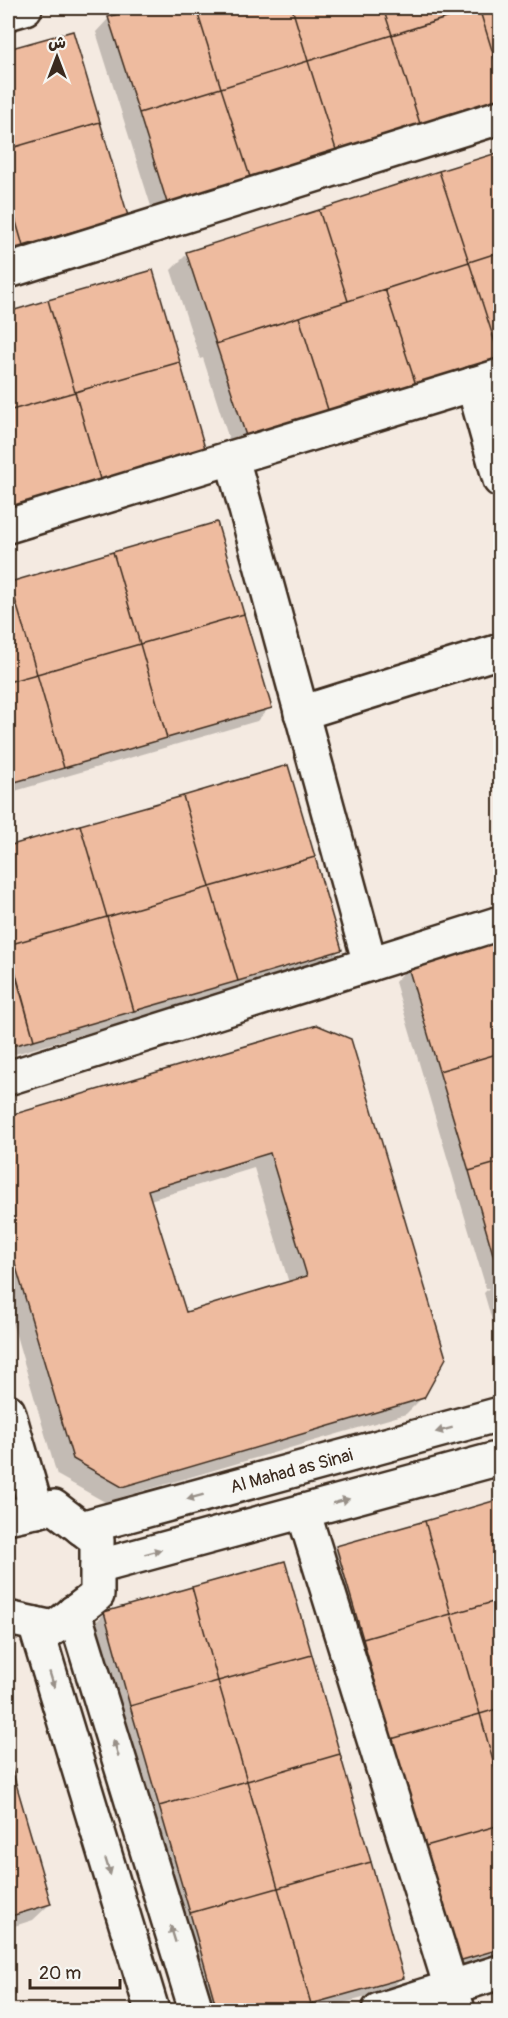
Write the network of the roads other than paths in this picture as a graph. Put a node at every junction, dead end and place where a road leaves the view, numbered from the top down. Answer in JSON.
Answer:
{"nodes":[{"id":1,"x":25,"y":8,"type":"edge"},
{"id":2,"x":8,"y":13,"type":"edge"},
{"id":3,"x":501,"y":117,"type":"edge"},
{"id":4,"x":8,"y":271,"type":"edge"},
{"id":5,"x":487,"y":380,"type":"edge"},
{"id":6,"x":232,"y":458,"type":"junction"},
{"id":7,"x":501,"y":480,"type":"edge"},
{"id":8,"x":8,"y":526,"type":"edge"},
{"id":9,"x":501,"y":651,"type":"edge"},
{"id":10,"x":301,"y":713,"type":"junction"},
{"id":11,"x":501,"y":923,"type":"edge"},
{"id":12,"x":370,"y":964,"type":"junction"},
{"id":13,"x":8,"y":1078,"type":"edge"},
{"id":14,"x":8,"y":1411,"type":"edge"},
{"id":15,"x":501,"y":1414,"type":"edge"},
{"id":16,"x":501,"y":1458,"type":"edge"},
{"id":17,"x":303,"y":1511,"type":"junction"},
{"id":18,"x":22,"y":1514,"type":"edge"},
{"id":19,"x":81,"y":1528,"type":"junction"},
{"id":20,"x":97,"y":1567,"type":"junction"},
{"id":21,"x":74,"y":1612,"type":"junction"},
{"id":22,"x":21,"y":1621,"type":"edge"},
{"id":23,"x":501,"y":1972,"type":"edge"},
{"id":24,"x":454,"y":1999,"type":"edge"},
{"id":25,"x":152,"y":2010,"type":"edge"},
{"id":26,"x":196,"y":2010,"type":"edge"},
{"id":27,"x":379,"y":2010,"type":"edge"}],
"edges":[{"from":1,"to":2,"type":"street"},
{"from":3,"to":4,"type":"street"},
{"from":5,"to":6,"type":"street"},
{"from":5,"to":7,"type":"street"},
{"from":6,"to":8,"type":"street"},
{"from":6,"to":10,"type":"street"},
{"from":9,"to":10,"type":"street"},
{"from":10,"to":12,"type":"street"},
{"from":11,"to":12,"type":"street"},
{"from":12,"to":13,"type":"street"},
{"from":14,"to":18,"type":"street"},
{"from":15,"to":19,"type":"street","name":"Al Mahad as Sinai","one_way":true},
{"from":17,"to":16,"type":"street","one_way":true},
{"from":20,"to":17,"type":"street","one_way":true},
{"from":17,"to":24,"type":"street"},
{"from":18,"to":19,"type":"street"},
{"from":19,"to":20,"type":"street"},
{"from":20,"to":21,"type":"street"},
{"from":21,"to":22,"type":"street"},
{"from":26,"to":21,"type":"street","one_way":true},
{"from":22,"to":25,"type":"street","one_way":true},
{"from":23,"to":24,"type":"street"},
{"from":24,"to":27,"type":"street"}]}
